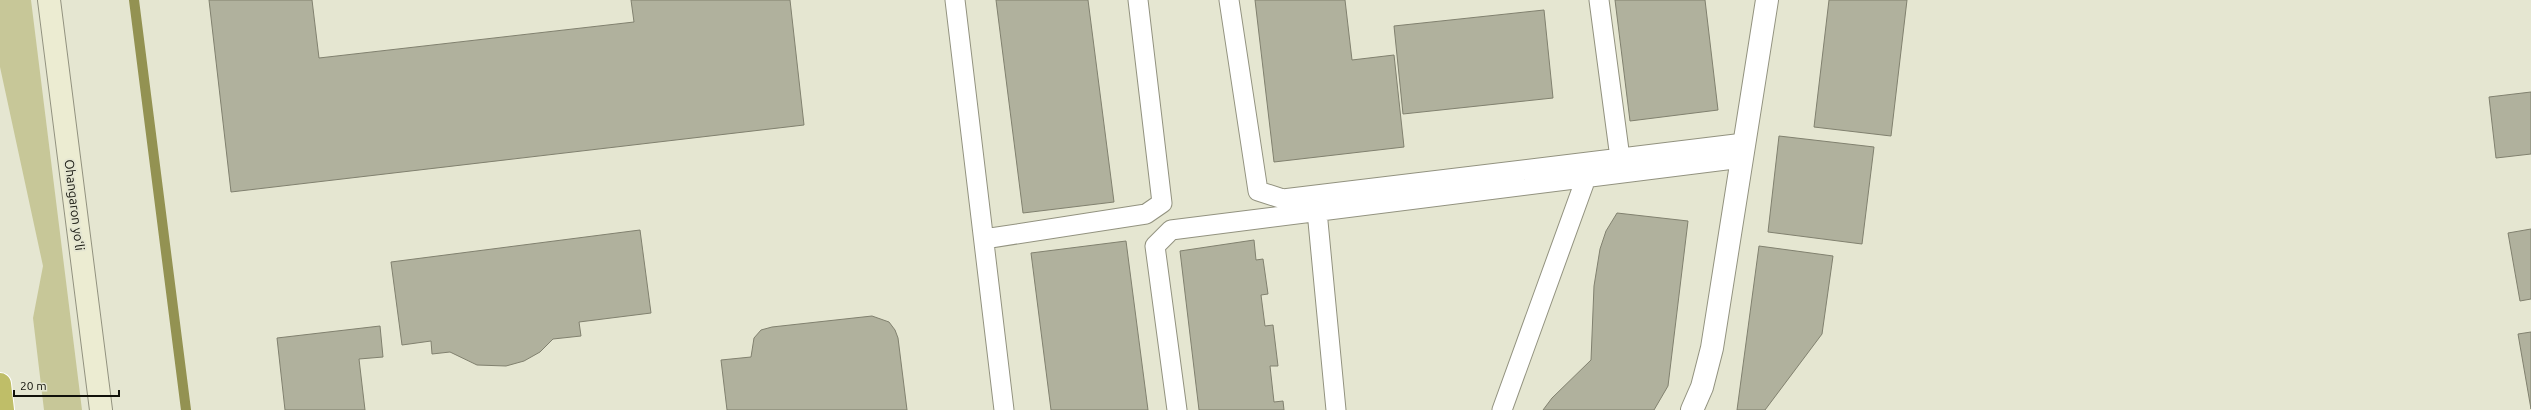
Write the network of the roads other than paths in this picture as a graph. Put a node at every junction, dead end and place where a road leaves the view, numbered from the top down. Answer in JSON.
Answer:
{"nodes":[{"id":1,"x":49,"y":0,"type":"edge"},
{"id":2,"x":955,"y":0,"type":"edge"},
{"id":3,"x":1138,"y":0,"type":"edge"},
{"id":4,"x":1230,"y":0,"type":"edge"},
{"id":5,"x":1599,"y":0,"type":"edge"},
{"id":6,"x":1767,"y":0,"type":"edge"},
{"id":7,"x":1743,"y":151,"type":"junction"},
{"id":8,"x":1620,"y":158,"type":"junction"},
{"id":9,"x":1586,"y":178,"type":"junction"},
{"id":10,"x":1317,"y":212,"type":"junction"},
{"id":11,"x":984,"y":239,"type":"junction"},
{"id":12,"x":0,"y":384,"type":"edge"},
{"id":13,"x":3,"y":410,"type":"edge"},
{"id":14,"x":102,"y":410,"type":"edge"},
{"id":15,"x":1004,"y":410,"type":"edge"},
{"id":16,"x":1177,"y":410,"type":"edge"},
{"id":17,"x":1336,"y":410,"type":"edge"},
{"id":18,"x":1502,"y":410,"type":"edge"},
{"id":19,"x":1692,"y":410,"type":"edge"}],
"edges":[{"from":1,"to":14,"type":"main road","name":"Ohangaron yoʻli"},
{"from":2,"to":11,"type":"lane"},
{"from":3,"to":11,"type":"lane"},
{"from":4,"to":8,"type":"lane"},
{"from":5,"to":8,"type":"lane"},
{"from":6,"to":7,"type":"street"},
{"from":7,"to":8,"type":"lane"},
{"from":7,"to":9,"type":"lane"},
{"from":7,"to":19,"type":"street"},
{"from":9,"to":10,"type":"lane"},
{"from":9,"to":18,"type":"lane"},
{"from":10,"to":16,"type":"lane"},
{"from":10,"to":17,"type":"lane"},
{"from":11,"to":15,"type":"lane"},
{"from":12,"to":13,"type":"highway"}]}
